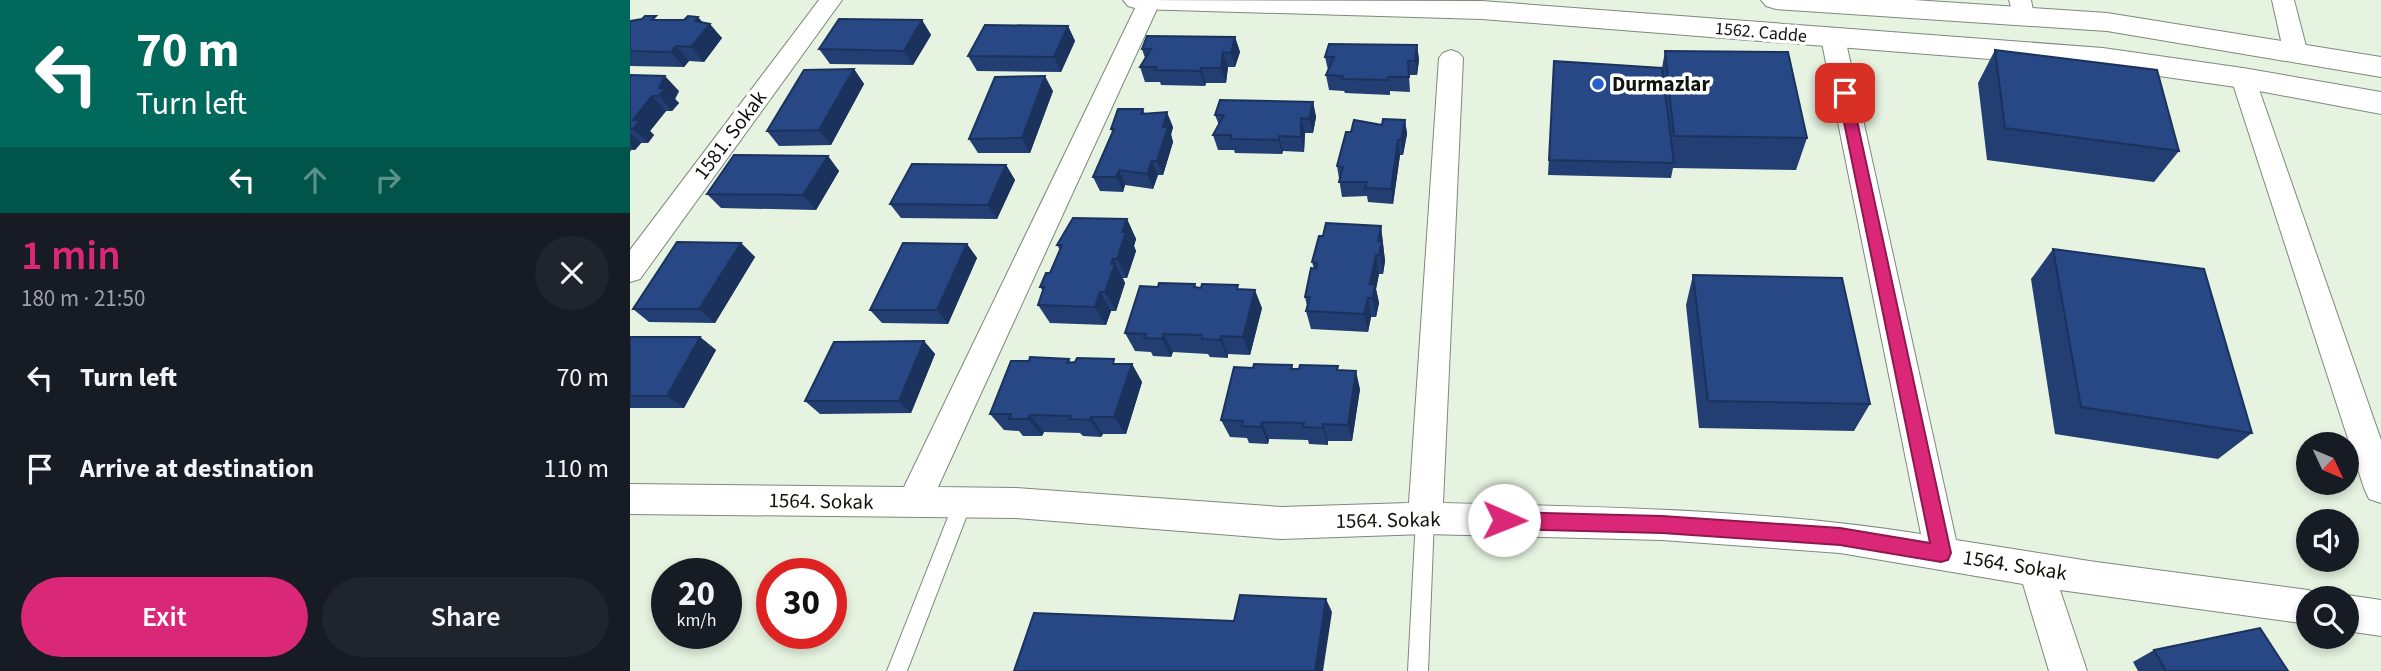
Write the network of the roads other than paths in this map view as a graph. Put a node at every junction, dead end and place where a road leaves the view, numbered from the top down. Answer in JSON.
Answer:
{"nodes":[{"id":1,"x":831,"y":0,"type":"edge"},
{"id":2,"x":1138,"y":0,"type":"edge"},
{"id":3,"x":1150,"y":0,"type":"edge"},
{"id":4,"x":1776,"y":0,"type":"edge"},
{"id":5,"x":2283,"y":0,"type":"edge"},
{"id":6,"x":2021,"y":8,"type":"edge"},
{"id":7,"x":1833,"y":38,"type":"junction"},
{"id":8,"x":2296,"y":54,"type":"junction"},
{"id":9,"x":1451,"y":58,"type":"dead end"},
{"id":10,"x":2381,"y":67,"type":"edge"},
{"id":11,"x":2243,"y":78,"type":"junction"},
{"id":12,"x":2381,"y":103,"type":"edge"},
{"id":13,"x":630,"y":271,"type":"edge"},
{"id":14,"x":2381,"y":488,"type":"edge"},
{"id":15,"x":630,"y":499,"type":"edge"},
{"id":16,"x":914,"y":502,"type":"junction"},
{"id":17,"x":963,"y":502,"type":"junction"},
{"id":18,"x":1425,"y":519,"type":"junction"},
{"id":19,"x":1941,"y":553,"type":"junction"},
{"id":20,"x":2036,"y":569,"type":"junction"},
{"id":21,"x":2296,"y":605,"type":"edge"},
{"id":22,"x":2359,"y":615,"type":"edge"},
{"id":23,"x":2381,"y":618,"type":"edge"},
{"id":24,"x":897,"y":671,"type":"edge"},
{"id":25,"x":1418,"y":671,"type":"edge"},
{"id":26,"x":2068,"y":671,"type":"edge"}],
"edges":[{"from":1,"to":13,"type":"street","name":"1581. Sokak"},
{"from":2,"to":3,"type":"main road","name":"1562. Cadde"},
{"from":3,"to":7,"type":"main road","name":"1562. Cadde"},
{"from":3,"to":16,"type":"street"},
{"from":4,"to":6,"type":"main road","name":"1562. Cadde"},
{"from":5,"to":8,"type":"street"},
{"from":6,"to":8,"type":"main road","name":"1562. Cadde"},
{"from":7,"to":11,"type":"main road","name":"1562. Cadde"},
{"from":7,"to":19,"type":"street"},
{"from":8,"to":10,"type":"main road","name":"1562. Cadde"},
{"from":9,"to":18,"type":"street"},
{"from":11,"to":12,"type":"main road","name":"1562. Cadde"},
{"from":11,"to":14,"type":"street"},
{"from":15,"to":16,"type":"street","name":"1564. Sokak"},
{"from":16,"to":17,"type":"street","name":"1564. Sokak"},
{"from":17,"to":18,"type":"street","name":"1564. Sokak"},
{"from":17,"to":24,"type":"lane"},
{"from":18,"to":19,"type":"street","name":"1564. Sokak"},
{"from":18,"to":25,"type":"lane"},
{"from":19,"to":20,"type":"street","name":"1564. Sokak"},
{"from":20,"to":21,"type":"street","name":"1564. Sokak"},
{"from":20,"to":26,"type":"street"},
{"from":22,"to":23,"type":"street"}]}
